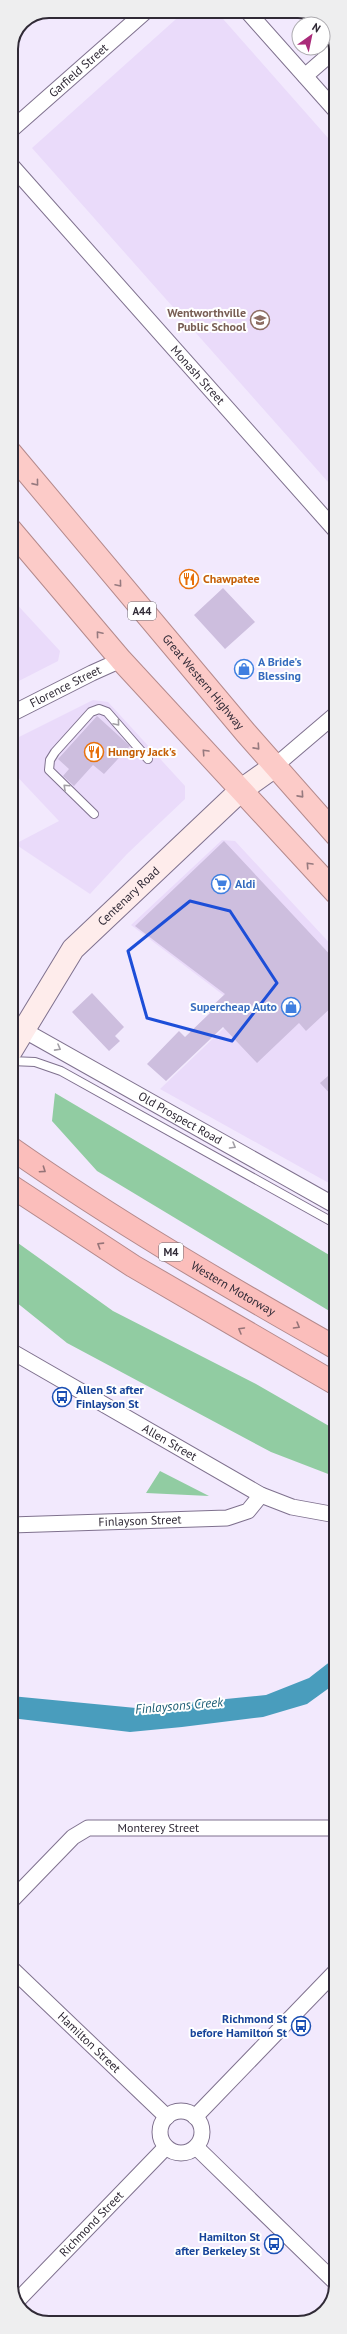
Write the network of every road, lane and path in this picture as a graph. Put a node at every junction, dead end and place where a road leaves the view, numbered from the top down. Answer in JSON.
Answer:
{"nodes":[{"id":1,"x":138,"y":18,"type":"edge"},
{"id":2,"x":253,"y":18,"type":"edge"},
{"id":3,"x":329,"y":55,"type":"edge"},
{"id":4,"x":306,"y":76,"type":"junction"},
{"id":5,"x":329,"y":103,"type":"edge"},
{"id":6,"x":18,"y":124,"type":"edge"},
{"id":7,"x":18,"y":173,"type":"edge"},
{"id":8,"x":18,"y":462,"type":"edge"},
{"id":9,"x":329,"y":523,"type":"edge"},
{"id":10,"x":18,"y":538,"type":"edge"},
{"id":11,"x":121,"y":660,"type":"junction"},
{"id":12,"x":18,"y":710,"type":"edge"},
{"id":13,"x":329,"y":720,"type":"edge"},
{"id":14,"x":148,"y":759,"type":"dead end"},
{"id":15,"x":274,"y":766,"type":"junction"},
{"id":16,"x":240,"y":791,"type":"junction"},
{"id":17,"x":94,"y":814,"type":"dead end"},
{"id":18,"x":329,"y":827,"type":"edge"},
{"id":19,"x":329,"y":886,"type":"edge"},
{"id":20,"x":18,"y":1026,"type":"edge"},
{"id":21,"x":18,"y":1061,"type":"edge"},
{"id":22,"x":18,"y":1153,"type":"edge"},
{"id":23,"x":18,"y":1191,"type":"edge"},
{"id":24,"x":329,"y":1202,"type":"edge"},
{"id":25,"x":329,"y":1220,"type":"edge"},
{"id":26,"x":329,"y":1344,"type":"edge"},
{"id":27,"x":18,"y":1355,"type":"edge"},
{"id":28,"x":329,"y":1380,"type":"edge"},
{"id":29,"x":261,"y":1495,"type":"junction"},
{"id":30,"x":329,"y":1514,"type":"edge"},
{"id":31,"x":18,"y":1525,"type":"edge"},
{"id":32,"x":329,"y":1828,"type":"edge"},
{"id":33,"x":18,"y":1894,"type":"edge"},
{"id":34,"x":18,"y":1975,"type":"edge"},
{"id":35,"x":329,"y":1978,"type":"edge"},
{"id":36,"x":167,"y":2116,"type":"junction"},
{"id":37,"x":195,"y":2117,"type":"junction"},
{"id":38,"x":166,"y":2147,"type":"junction"},
{"id":39,"x":196,"y":2147,"type":"junction"},
{"id":40,"x":329,"y":2276,"type":"edge"},
{"id":41,"x":21,"y":2297,"type":"edge"}],
"edges":[{"from":1,"to":6,"type":"street","name":"Garfield Street"},
{"from":2,"to":4,"type":"street"},
{"from":3,"to":4,"type":"street"},
{"from":4,"to":5,"type":"street"},
{"from":7,"to":9,"type":"street","name":"Monash Street"},
{"from":8,"to":15,"type":"highway","name":"Great Western Highway","number":"A44","one_way":true},
{"from":11,"to":10,"type":"highway","one_way":true},
{"from":11,"to":12,"type":"street","name":"Florence Street"},
{"from":16,"to":11,"type":"highway","one_way":true},
{"from":13,"to":15,"type":"street"},
{"from":17,"to":14,"type":"lane","one_way":true},
{"from":15,"to":16,"type":"main road","name":"Centenary Road"},
{"from":15,"to":18,"type":"highway","name":"Great Western Highway","number":"A44","one_way":true},
{"from":19,"to":16,"type":"highway","one_way":true},
{"from":16,"to":20,"type":"main road","name":"Centenary Road"},
{"from":20,"to":24,"type":"street","name":"Old Prospect Road","one_way":true},
{"from":21,"to":25,"type":"lane"},
{"from":22,"to":26,"type":"highway","name":"Western Motorway","number":"M4","one_way":true},
{"from":28,"to":23,"type":"highway","number":"M4","one_way":true},
{"from":27,"to":29,"type":"street","name":"Allen Street"},
{"from":29,"to":30,"type":"street","name":"Allen Street"},
{"from":29,"to":31,"type":"street","name":"Finlayson Street"},
{"from":32,"to":33,"type":"street","name":"Monterey Street"},
{"from":34,"to":36,"type":"street","name":"Hamilton Street"},
{"from":35,"to":37,"type":"street"},
{"from":36,"to":37,"type":"street"},
{"from":36,"to":38,"type":"street"},
{"from":37,"to":39,"type":"street"},
{"from":38,"to":39,"type":"street"},
{"from":38,"to":41,"type":"street","name":"Richmond Street"},
{"from":39,"to":40,"type":"street"}]}
